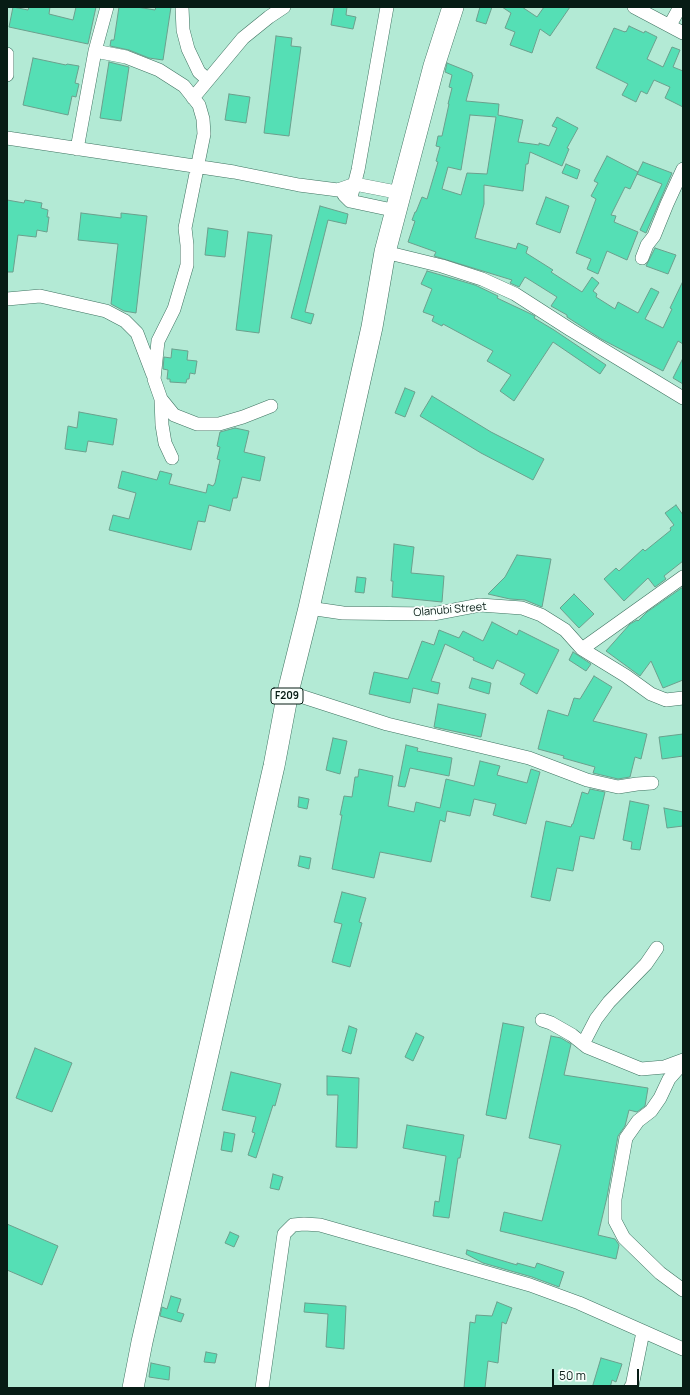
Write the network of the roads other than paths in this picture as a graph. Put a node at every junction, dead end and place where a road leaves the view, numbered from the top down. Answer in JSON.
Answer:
{"nodes":[{"id":1,"x":107,"y":7,"type":"edge"},
{"id":2,"x":182,"y":7,"type":"edge"},
{"id":3,"x":284,"y":7,"type":"edge"},
{"id":4,"x":387,"y":7,"type":"edge"},
{"id":5,"x":453,"y":7,"type":"edge"},
{"id":6,"x":634,"y":7,"type":"edge"},
{"id":7,"x":680,"y":7,"type":"edge"},
{"id":8,"x":670,"y":26,"type":"junction"},
{"id":9,"x":683,"y":33,"type":"edge"},
{"id":10,"x":95,"y":52,"type":"junction"},
{"id":11,"x":7,"y":54,"type":"edge"},
{"id":12,"x":7,"y":75,"type":"edge"},
{"id":13,"x":208,"y":80,"type":"junction"},
{"id":14,"x":193,"y":98,"type":"junction"},
{"id":15,"x":7,"y":138,"type":"edge"},
{"id":16,"x":77,"y":149,"type":"junction"},
{"id":17,"x":197,"y":166,"type":"junction"},
{"id":18,"x":683,"y":169,"type":"edge"},
{"id":19,"x":355,"y":184,"type":"junction"},
{"id":20,"x":338,"y":190,"type":"junction"},
{"id":21,"x":350,"y":201,"type":"junction"},
{"id":22,"x":399,"y":202,"type":"junction"},
{"id":23,"x":385,"y":252,"type":"junction"},
{"id":24,"x":642,"y":258,"type":"dead end"},
{"id":25,"x":7,"y":299,"type":"edge"},
{"id":26,"x":154,"y":379,"type":"junction"},
{"id":27,"x":683,"y":398,"type":"edge"},
{"id":28,"x":161,"y":399,"type":"junction"},
{"id":29,"x":270,"y":406,"type":"dead end"},
{"id":30,"x":172,"y":458,"type":"dead end"},
{"id":31,"x":683,"y":577,"type":"edge"},
{"id":32,"x":310,"y":608,"type":"junction"},
{"id":33,"x":582,"y":648,"type":"junction"},
{"id":34,"x":288,"y":692,"type":"junction"},
{"id":35,"x":683,"y":698,"type":"edge"},
{"id":36,"x":652,"y":783,"type":"dead end"},
{"id":37,"x":657,"y":948,"type":"dead end"},
{"id":38,"x":542,"y":1020,"type":"dead end"},
{"id":39,"x":583,"y":1044,"type":"junction"},
{"id":40,"x":683,"y":1062,"type":"edge"},
{"id":41,"x":683,"y":1290,"type":"edge"},
{"id":42,"x":643,"y":1332,"type":"junction"},
{"id":43,"x":683,"y":1349,"type":"edge"},
{"id":44,"x":133,"y":1388,"type":"edge"},
{"id":45,"x":262,"y":1388,"type":"edge"},
{"id":46,"x":630,"y":1388,"type":"edge"}],
"edges":[{"from":1,"to":10,"type":"street"},
{"from":2,"to":13,"type":"street"},
{"from":3,"to":13,"type":"street"},
{"from":4,"to":19,"type":"street"},
{"from":5,"to":22,"type":"main road","number":"F209"},
{"from":6,"to":8,"type":"street"},
{"from":7,"to":8,"type":"street"},
{"from":8,"to":9,"type":"street"},
{"from":10,"to":14,"type":"street"},
{"from":10,"to":16,"type":"street"},
{"from":11,"to":12,"type":"street"},
{"from":13,"to":14,"type":"street"},
{"from":14,"to":17,"type":"street"},
{"from":15,"to":16,"type":"street"},
{"from":16,"to":17,"type":"street"},
{"from":17,"to":20,"type":"street"},
{"from":17,"to":26,"type":"street"},
{"from":18,"to":24,"type":"street"},
{"from":19,"to":20,"type":"street"},
{"from":19,"to":21,"type":"street"},
{"from":19,"to":22,"type":"street"},
{"from":20,"to":21,"type":"street"},
{"from":21,"to":22,"type":"street"},
{"from":22,"to":23,"type":"main road","number":"F209"},
{"from":23,"to":27,"type":"street"},
{"from":23,"to":32,"type":"main road","number":"F209"},
{"from":25,"to":26,"type":"street"},
{"from":26,"to":28,"type":"street"},
{"from":28,"to":29,"type":"street"},
{"from":28,"to":30,"type":"street"},
{"from":31,"to":33,"type":"street"},
{"from":32,"to":33,"type":"street","name":"Olanubi Street"},
{"from":32,"to":34,"type":"main road","number":"F209"},
{"from":33,"to":35,"type":"street","name":"Olanubi Street"},
{"from":34,"to":36,"type":"street"},
{"from":34,"to":44,"type":"main road","number":"F209"},
{"from":37,"to":39,"type":"street"},
{"from":38,"to":39,"type":"street"},
{"from":39,"to":40,"type":"street"},
{"from":40,"to":41,"type":"street"},
{"from":42,"to":43,"type":"street"},
{"from":42,"to":45,"type":"street"},
{"from":42,"to":46,"type":"street"}]}
